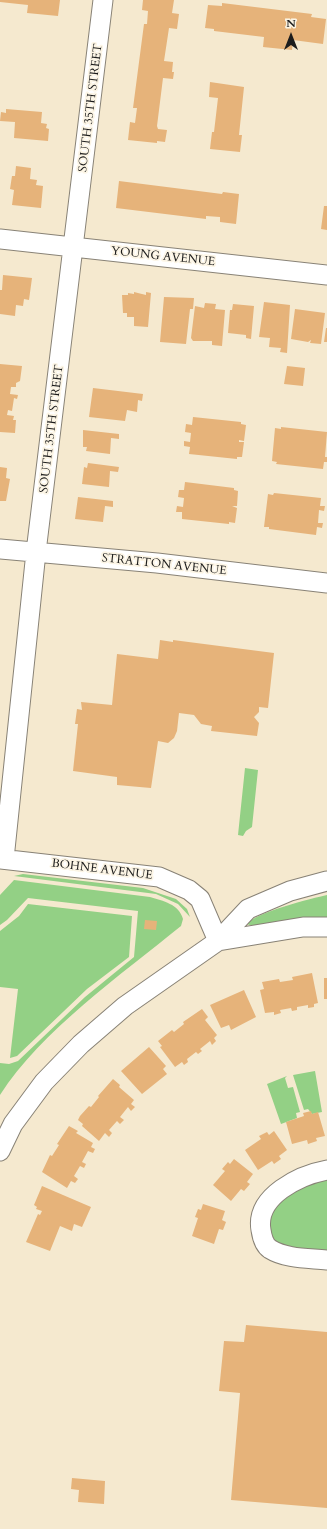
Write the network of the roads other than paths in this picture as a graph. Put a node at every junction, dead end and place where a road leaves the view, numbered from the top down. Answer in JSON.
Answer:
{"nodes":[{"id":1,"x":103,"y":0,"type":"edge"},
{"id":2,"x":0,"y":239,"type":"edge"},
{"id":3,"x":74,"y":247,"type":"junction"},
{"id":4,"x":327,"y":275,"type":"edge"},
{"id":5,"x":0,"y":549,"type":"edge"},
{"id":6,"x":36,"y":552,"type":"junction"},
{"id":7,"x":327,"y":583,"type":"edge"},
{"id":8,"x":2,"y":859,"type":"edge"},
{"id":9,"x":327,"y":881,"type":"edge"},
{"id":10,"x":327,"y":927,"type":"edge"},
{"id":11,"x":218,"y":941,"type":"junction"},
{"id":12,"x":0,"y":1151,"type":"edge"},
{"id":13,"x":327,"y":1170,"type":"edge"},
{"id":14,"x":327,"y":1260,"type":"edge"}],
"edges":[{"from":1,"to":3,"type":"street","name":"SOUTH 35TH STREET"},
{"from":2,"to":3,"type":"street","name":"YOUNG AVENUE"},
{"from":3,"to":4,"type":"street","name":"YOUNG AVENUE"},
{"from":3,"to":6,"type":"street","name":"SOUTH 35TH STREET"},
{"from":5,"to":6,"type":"street","name":"STRATTON AVENUE"},
{"from":6,"to":7,"type":"street","name":"STRATTON AVENUE"},
{"from":6,"to":8,"type":"street","name":"SOUTH 35TH STREET"},
{"from":8,"to":11,"type":"street","name":"BOHNE AVENUE"},
{"from":9,"to":11,"type":"street"},
{"from":10,"to":11,"type":"street"},
{"from":11,"to":12,"type":"street"},
{"from":13,"to":14,"type":"street"}]}
